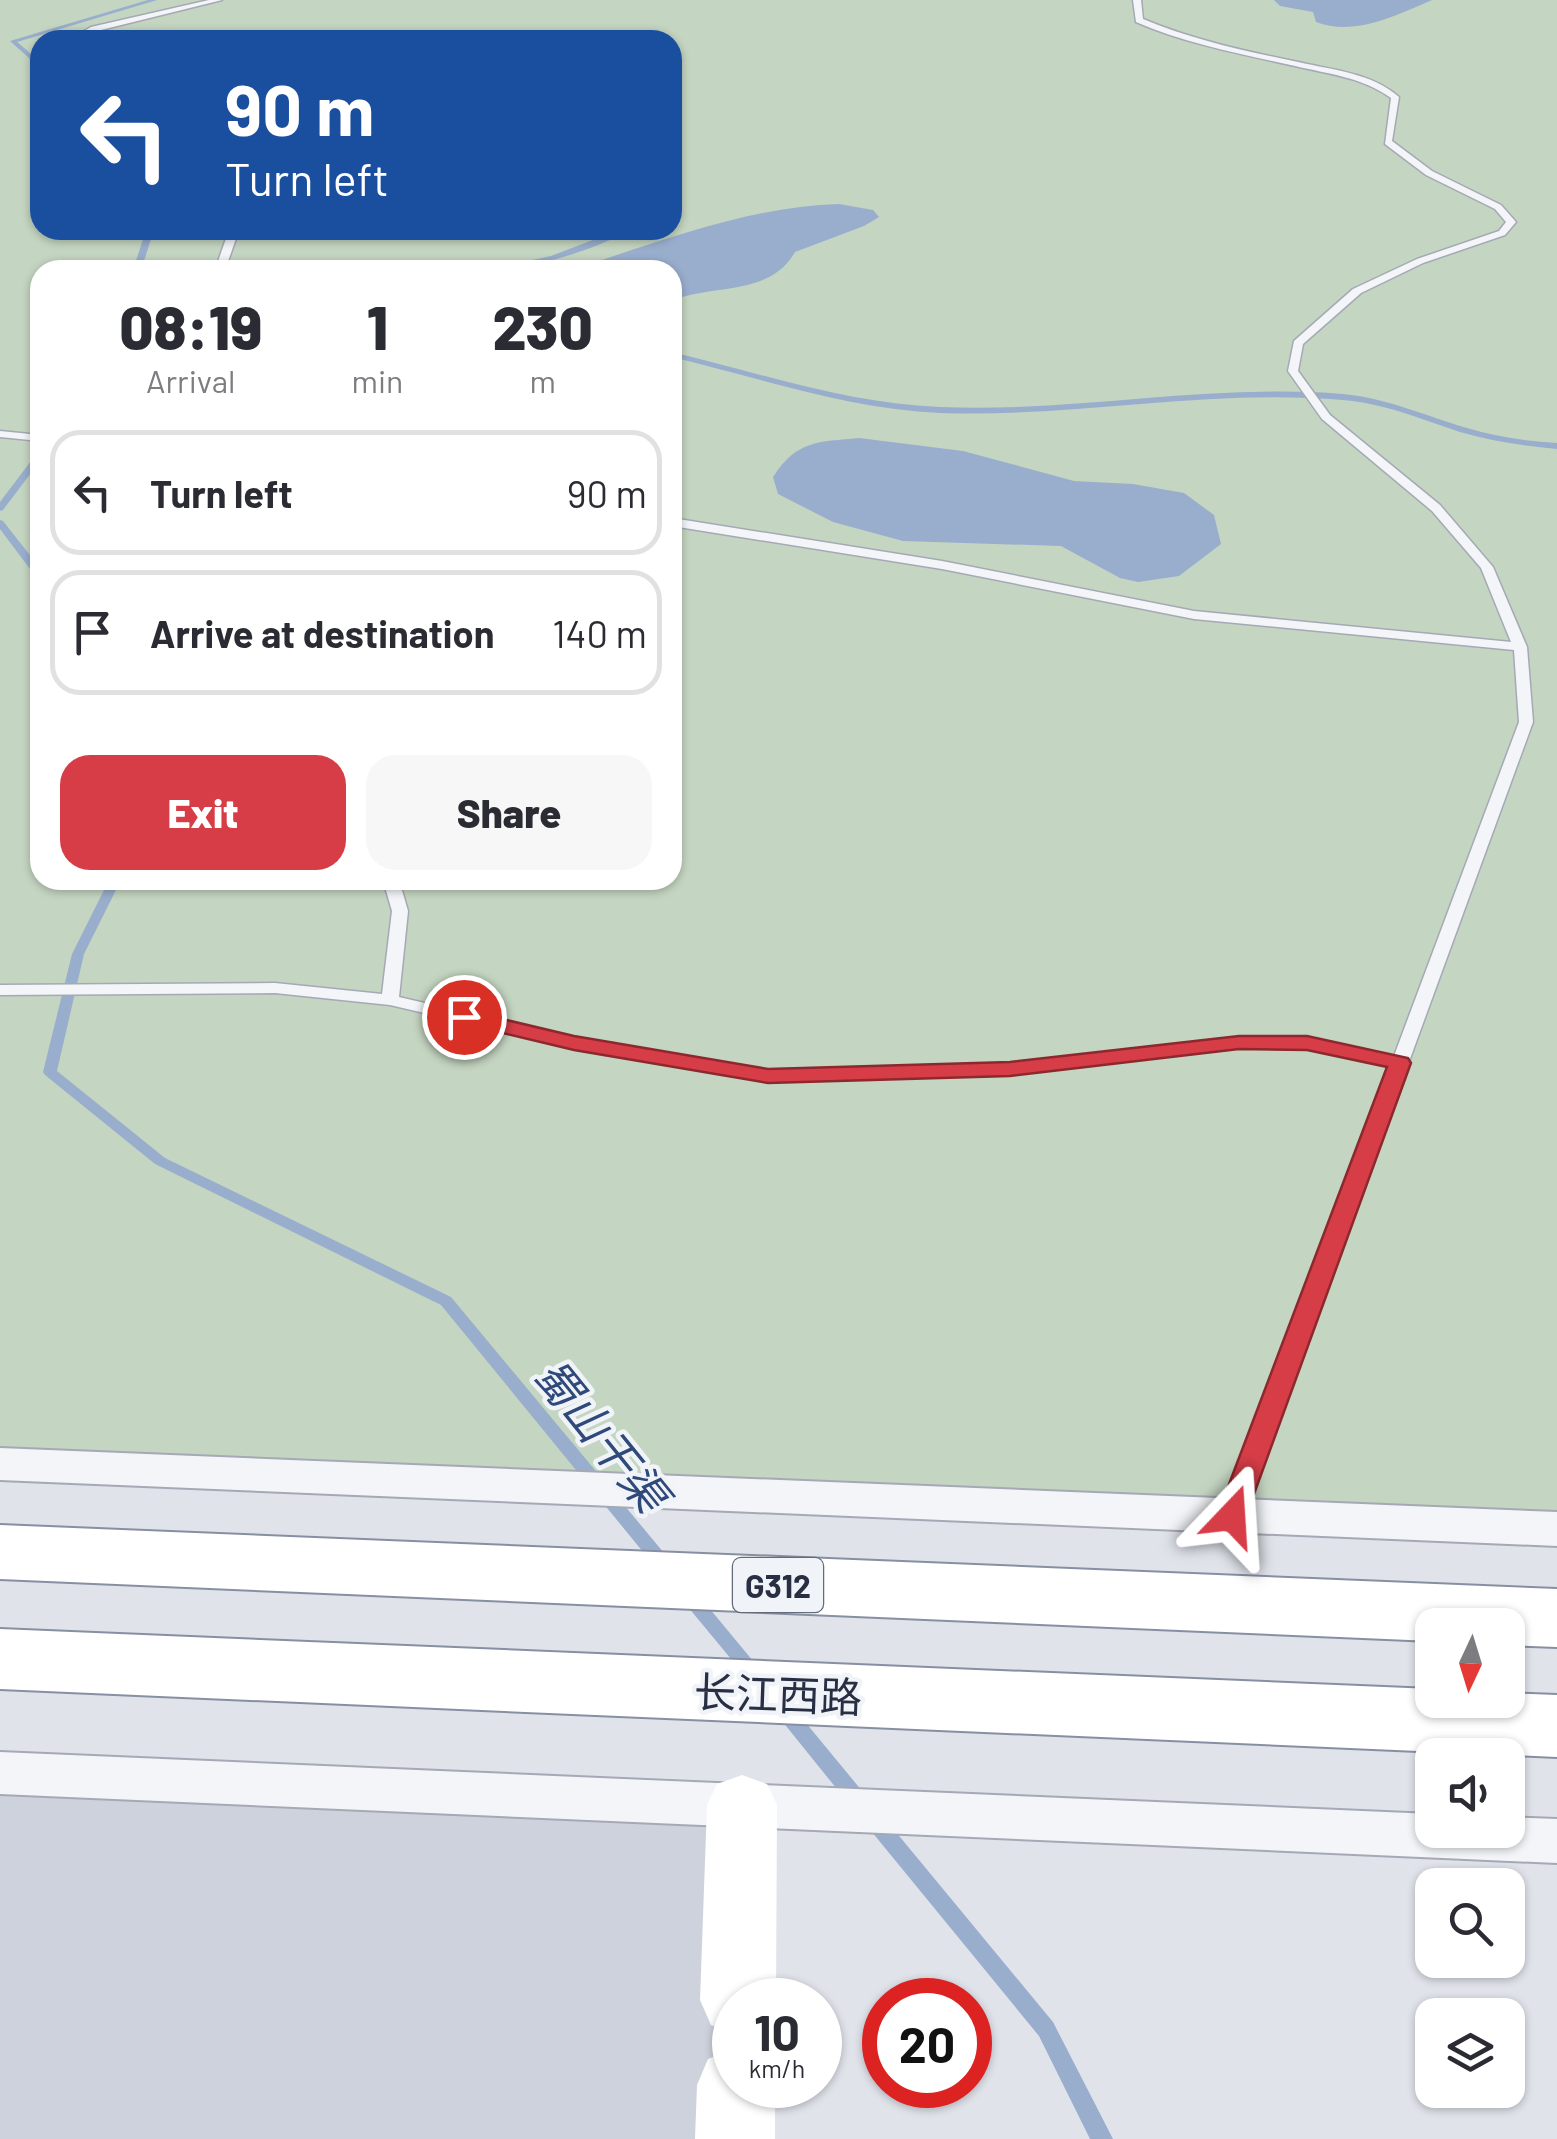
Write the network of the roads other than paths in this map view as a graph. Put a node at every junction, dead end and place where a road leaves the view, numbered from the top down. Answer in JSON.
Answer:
{"nodes":[{"id":1,"x":218,"y":0,"type":"edge"},
{"id":2,"x":1137,"y":0,"type":"edge"},
{"id":3,"x":92,"y":30,"type":"edge"},
{"id":4,"x":0,"y":434,"type":"edge"},
{"id":5,"x":30,"y":437,"type":"edge"},
{"id":6,"x":682,"y":524,"type":"edge"},
{"id":7,"x":1520,"y":647,"type":"junction"},
{"id":8,"x":394,"y":890,"type":"edge"},
{"id":9,"x":0,"y":990,"type":"edge"},
{"id":10,"x":390,"y":1000,"type":"junction"},
{"id":11,"x":1400,"y":1063,"type":"junction"},
{"id":12,"x":0,"y":1464,"type":"edge"},
{"id":13,"x":1232,"y":1516,"type":"junction"},
{"id":14,"x":1557,"y":1529,"type":"edge"},
{"id":15,"x":0,"y":1552,"type":"edge"},
{"id":16,"x":1557,"y":1618,"type":"edge"},
{"id":17,"x":0,"y":1659,"type":"edge"},
{"id":18,"x":1557,"y":1726,"type":"edge"},
{"id":19,"x":0,"y":1773,"type":"edge"},
{"id":20,"x":742,"y":1805,"type":"junction"},
{"id":21,"x":1557,"y":1842,"type":"edge"},
{"id":22,"x":738,"y":1978,"type":"edge"},
{"id":23,"x":736,"y":2108,"type":"edge"},
{"id":24,"x":735,"y":2139,"type":"edge"}],
"edges":[{"from":1,"to":3,"type":"lane"},
{"from":2,"to":7,"type":"lane"},
{"from":4,"to":5,"type":"lane"},
{"from":6,"to":7,"type":"lane"},
{"from":7,"to":11,"type":"lane"},
{"from":8,"to":10,"type":"lane"},
{"from":9,"to":10,"type":"lane"},
{"from":10,"to":11,"type":"lane"},
{"from":11,"to":13,"type":"lane"},
{"from":12,"to":13,"type":"street"},
{"from":13,"to":14,"type":"street"},
{"from":15,"to":16,"type":"highway","number":"G312"},
{"from":17,"to":18,"type":"highway","name":"长江西路"},
{"from":19,"to":20,"type":"street"},
{"from":20,"to":21,"type":"street"},
{"from":20,"to":22,"type":"main road"},
{"from":23,"to":24,"type":"main road"}]}
